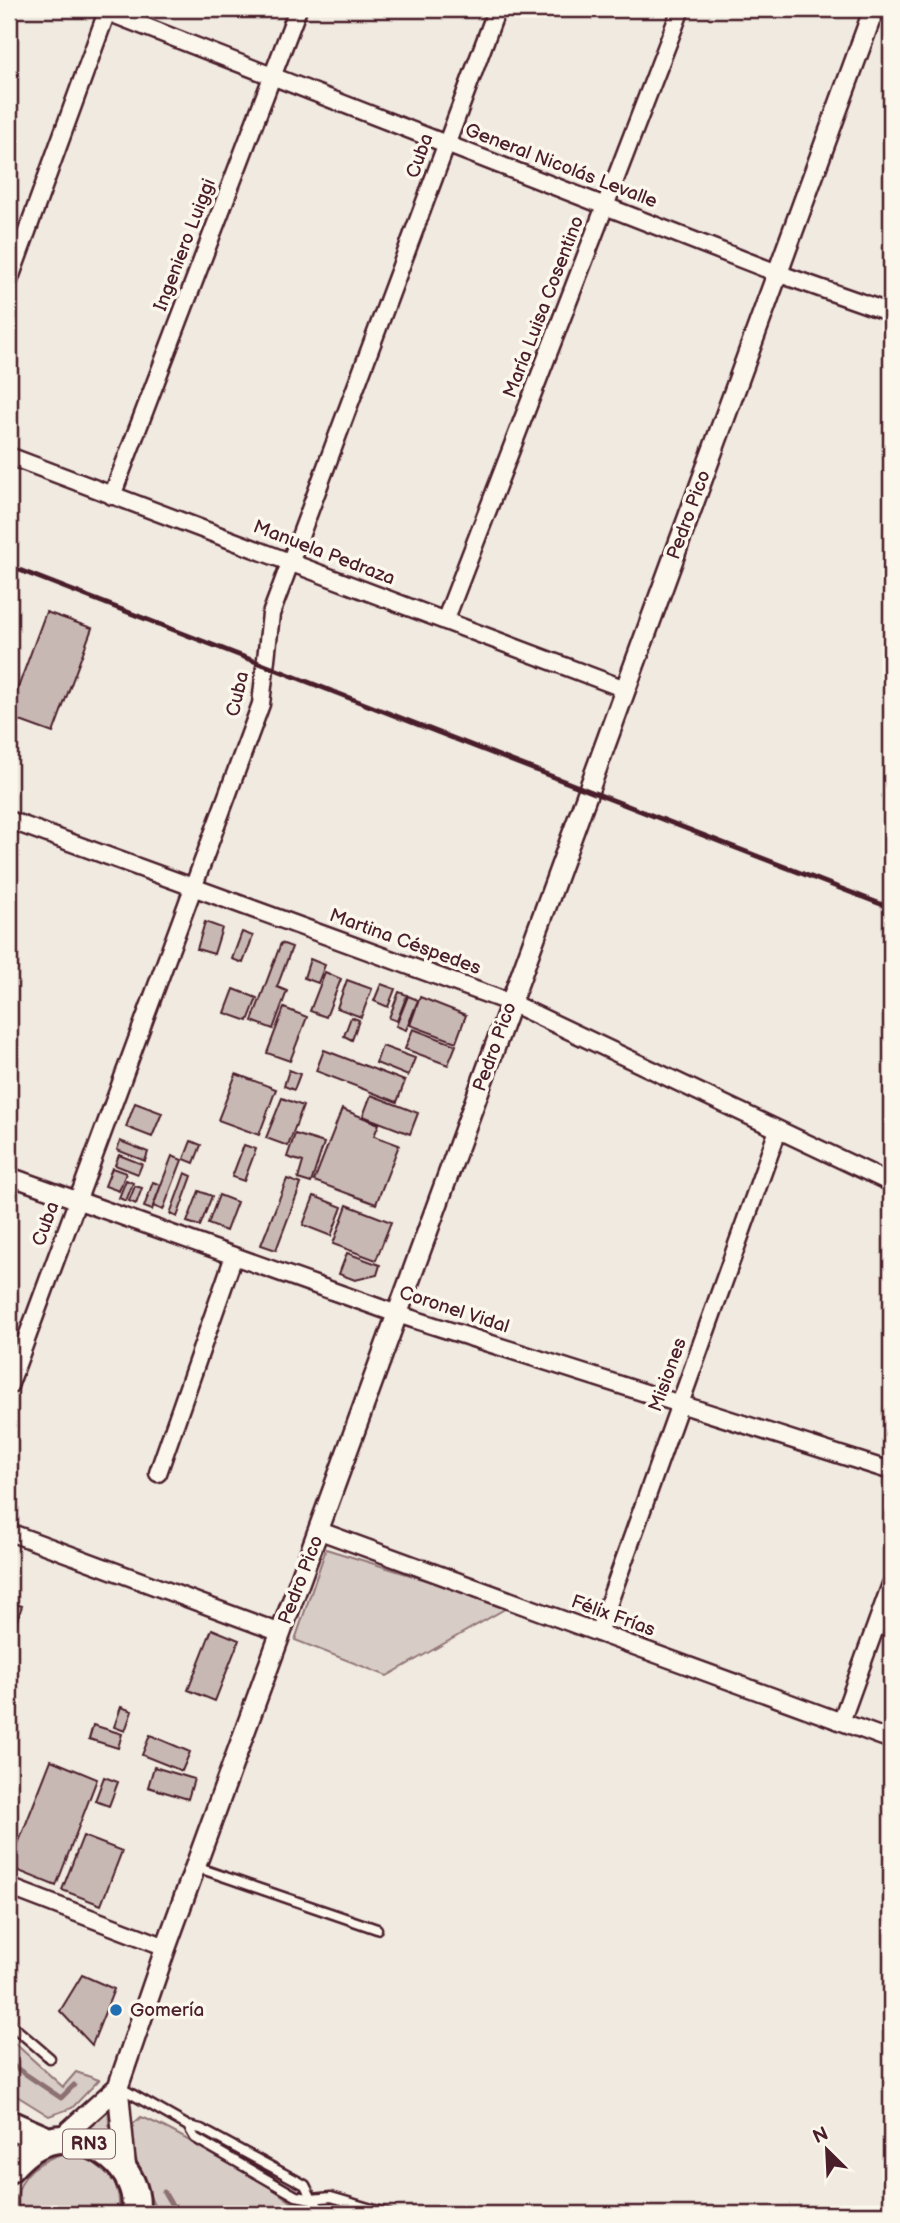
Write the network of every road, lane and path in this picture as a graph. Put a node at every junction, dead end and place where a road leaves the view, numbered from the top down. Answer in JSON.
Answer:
{"nodes":[{"id":1,"x":298,"y":9,"type":"edge"},
{"id":2,"x":497,"y":9,"type":"edge"},
{"id":3,"x":681,"y":9,"type":"edge"},
{"id":4,"x":874,"y":9,"type":"edge"},
{"id":5,"x":105,"y":10,"type":"edge"},
{"id":6,"x":273,"y":75,"type":"junction"},
{"id":7,"x":447,"y":143,"type":"junction"},
{"id":8,"x":605,"y":205,"type":"junction"},
{"id":9,"x":777,"y":273,"type":"junction"},
{"id":10,"x":9,"y":281,"type":"edge"},
{"id":11,"x":890,"y":309,"type":"edge"},
{"id":12,"x":9,"y":456,"type":"edge"},
{"id":13,"x":113,"y":496,"type":"junction"},
{"id":14,"x":292,"y":563,"type":"junction"},
{"id":15,"x":445,"y":621,"type":"junction"},
{"id":16,"x":625,"y":688,"type":"junction"},
{"id":17,"x":9,"y":820,"type":"edge"},
{"id":18,"x":193,"y":887,"type":"junction"},
{"id":19,"x":511,"y":1003,"type":"junction"},
{"id":20,"x":778,"y":1130,"type":"junction"},
{"id":21,"x":9,"y":1176,"type":"edge"},
{"id":22,"x":891,"y":1182,"type":"edge"},
{"id":23,"x":77,"y":1200,"type":"junction"},
{"id":24,"x":234,"y":1256,"type":"junction"},
{"id":25,"x":397,"y":1314,"type":"junction"},
{"id":26,"x":9,"y":1386,"type":"edge"},
{"id":27,"x":680,"y":1404,"type":"junction"},
{"id":28,"x":891,"y":1471,"type":"edge"},
{"id":29,"x":158,"y":1473,"type":"dead end"},
{"id":30,"x":320,"y":1531,"type":"junction"},
{"id":31,"x":9,"y":1532,"type":"edge"},
{"id":32,"x":891,"y":1584,"type":"edge"},
{"id":33,"x":281,"y":1633,"type":"junction"},
{"id":34,"x":598,"y":1633,"type":"junction"},
{"id":35,"x":841,"y":1722,"type":"junction"},
{"id":36,"x":891,"y":1740,"type":"edge"},
{"id":37,"x":196,"y":1867,"type":"junction"},
{"id":38,"x":9,"y":1887,"type":"edge"},
{"id":39,"x":377,"y":1929,"type":"dead end"},
{"id":40,"x":166,"y":1947,"type":"junction"},
{"id":41,"x":9,"y":2023,"type":"edge"},
{"id":42,"x":50,"y":2059,"type":"dead end"},
{"id":43,"x":118,"y":2087,"type":"junction"},
{"id":44,"x":9,"y":2124,"type":"edge"},
{"id":45,"x":188,"y":2126,"type":"junction"},
{"id":46,"x":53,"y":2140,"type":"junction"},
{"id":47,"x":9,"y":2169,"type":"edge"},
{"id":48,"x":126,"y":2172,"type":"junction"},
{"id":49,"x":312,"y":2199,"type":"junction"},
{"id":50,"x":137,"y":2212,"type":"edge"},
{"id":51,"x":325,"y":2214,"type":"edge"},
{"id":52,"x":389,"y":2214,"type":"edge"}],
"edges":[{"from":1,"to":6,"type":"street","name":"Ingeniero Luiggi"},
{"from":2,"to":7,"type":"street","name":"Cuba"},
{"from":3,"to":8,"type":"street","name":"María Luisa Cosentino"},
{"from":4,"to":9,"type":"street","name":"Pedro Pico"},
{"from":5,"to":6,"type":"street","name":"General Nicolás Levalle"},
{"from":5,"to":10,"type":"street"},
{"from":6,"to":7,"type":"street","name":"General Nicolás Levalle"},
{"from":6,"to":13,"type":"street","name":"Ingeniero Luiggi"},
{"from":7,"to":8,"type":"street","name":"General Nicolás Levalle"},
{"from":7,"to":14,"type":"street","name":"Cuba"},
{"from":8,"to":9,"type":"street","name":"General Nicolás Levalle"},
{"from":8,"to":15,"type":"street","name":"María Luisa Cosentino"},
{"from":9,"to":11,"type":"street","name":"General Nicolás Levalle"},
{"from":9,"to":16,"type":"street","name":"Pedro Pico"},
{"from":12,"to":13,"type":"street","name":"Manuela Pedraza"},
{"from":13,"to":14,"type":"street","name":"Manuela Pedraza"},
{"from":14,"to":15,"type":"street","name":"Manuela Pedraza"},
{"from":14,"to":18,"type":"street","name":"Cuba"},
{"from":15,"to":16,"type":"street","name":"Manuela Pedraza"},
{"from":16,"to":19,"type":"street","name":"Pedro Pico"},
{"from":17,"to":18,"type":"street","name":"Martina Céspedes"},
{"from":18,"to":19,"type":"street","name":"Martina Céspedes"},
{"from":18,"to":23,"type":"street","name":"Cuba"},
{"from":19,"to":20,"type":"street","name":"Martina Céspedes"},
{"from":19,"to":25,"type":"street","name":"Pedro Pico"},
{"from":20,"to":22,"type":"street","name":"Martina Céspedes"},
{"from":20,"to":27,"type":"street","name":"Misiones"},
{"from":21,"to":23,"type":"street","name":"Coronel Vidal"},
{"from":23,"to":24,"type":"street","name":"Coronel Vidal"},
{"from":23,"to":26,"type":"street","name":"Cuba"},
{"from":24,"to":25,"type":"street","name":"Coronel Vidal"},
{"from":24,"to":29,"type":"street"},
{"from":25,"to":27,"type":"street","name":"Coronel Vidal"},
{"from":25,"to":30,"type":"street","name":"Pedro Pico"},
{"from":27,"to":28,"type":"street","name":"Coronel Vidal"},
{"from":27,"to":34,"type":"street","name":"Misiones"},
{"from":30,"to":33,"type":"street","name":"Pedro Pico"},
{"from":30,"to":34,"type":"street","name":"Félix Frías"},
{"from":31,"to":33,"type":"street"},
{"from":32,"to":35,"type":"street"},
{"from":33,"to":37,"type":"street","name":"Pedro Pico"},
{"from":34,"to":35,"type":"street","name":"Félix Frías"},
{"from":35,"to":36,"type":"street","name":"Félix Frías"},
{"from":37,"to":39,"type":"lane"},
{"from":37,"to":40,"type":"street","name":"Pedro Pico"},
{"from":38,"to":40,"type":"street"},
{"from":40,"to":43,"type":"street","name":"Pedro Pico"},
{"from":41,"to":42,"type":"lane"},
{"from":43,"to":45,"type":"lane"},
{"from":43,"to":46,"type":"street","name":"Pedro Pico"},
{"from":43,"to":48,"type":"street","name":"Pedro Pico"},
{"from":44,"to":46,"type":"highway","number":"RN3"},
{"from":45,"to":49,"type":"lane"},
{"from":45,"to":49,"type":"lane"},
{"from":46,"to":47,"type":"highway","number":"RN3"},
{"from":46,"to":48,"type":"highway","number":"RN3"},
{"from":48,"to":50,"type":"highway","number":"RN3"},
{"from":49,"to":51,"type":"lane"},
{"from":49,"to":52,"type":"lane"}]}
